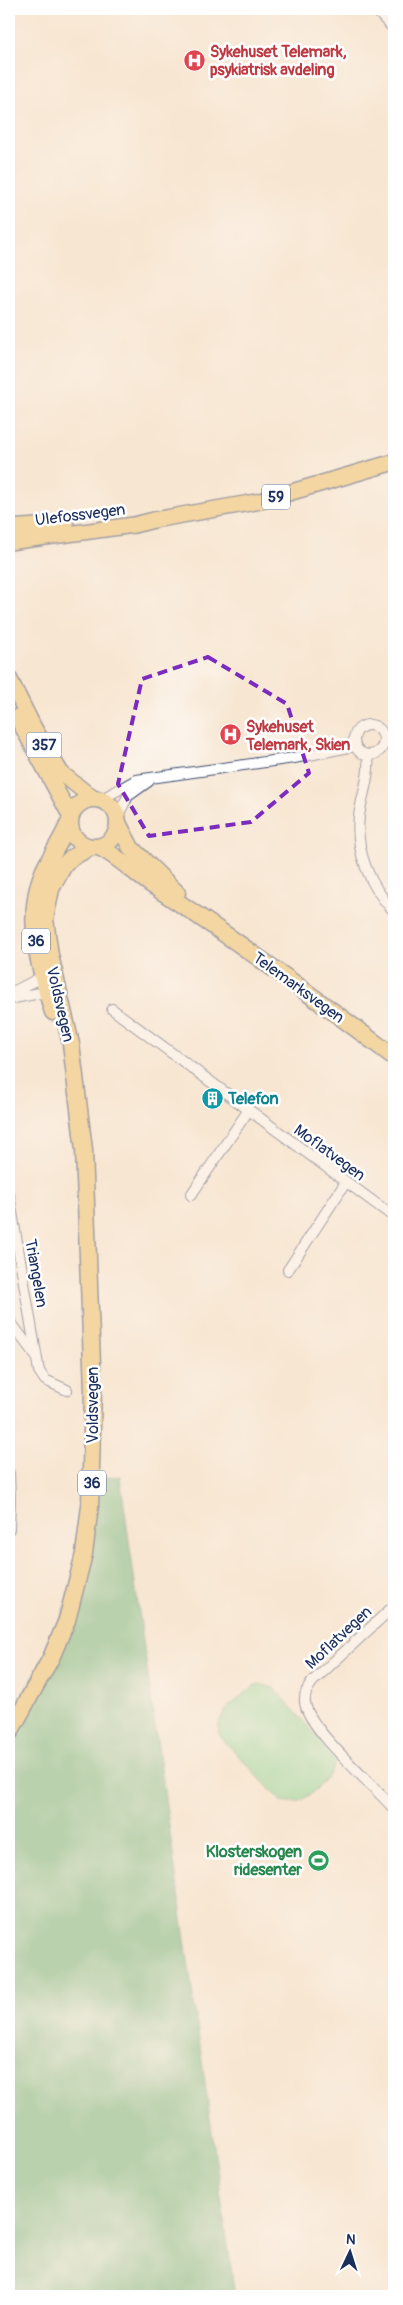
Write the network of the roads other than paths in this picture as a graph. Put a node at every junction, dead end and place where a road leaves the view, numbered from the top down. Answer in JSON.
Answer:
{"nodes":[{"id":1,"x":375,"y":9,"type":"edge"},
{"id":2,"x":394,"y":29,"type":"edge"},
{"id":3,"x":394,"y":462,"type":"edge"},
{"id":4,"x":154,"y":520,"type":"junction"},
{"id":5,"x":9,"y":528,"type":"edge"},
{"id":6,"x":9,"y":542,"type":"edge"},
{"id":7,"x":9,"y":678,"type":"edge"},
{"id":8,"x":9,"y":701,"type":"edge"},
{"id":9,"x":354,"y":746,"type":"junction"},
{"id":10,"x":368,"y":755,"type":"junction"},
{"id":11,"x":156,"y":777,"type":"junction"},
{"id":12,"x":97,"y":800,"type":"junction"},
{"id":13,"x":70,"y":820,"type":"junction"},
{"id":14,"x":117,"y":820,"type":"junction"},
{"id":15,"x":95,"y":847,"type":"junction"},
{"id":16,"x":394,"y":911,"type":"edge"},
{"id":17,"x":202,"y":917,"type":"junction"},
{"id":18,"x":48,"y":982,"type":"junction"},
{"id":19,"x":9,"y":994,"type":"edge"},
{"id":20,"x":9,"y":999,"type":"edge"},
{"id":21,"x":112,"y":1009,"type":"dead end"},
{"id":22,"x":394,"y":1057,"type":"edge"},
{"id":23,"x":248,"y":1111,"type":"junction"},
{"id":24,"x":346,"y":1182,"type":"junction"},
{"id":25,"x":191,"y":1195,"type":"dead end"},
{"id":26,"x":9,"y":1196,"type":"edge"},
{"id":27,"x":394,"y":1217,"type":"edge"},
{"id":28,"x":288,"y":1270,"type":"dead end"},
{"id":29,"x":9,"y":1320,"type":"edge"},
{"id":30,"x":36,"y":1356,"type":"junction"},
{"id":31,"x":67,"y":1390,"type":"dead end"},
{"id":32,"x":9,"y":1473,"type":"edge"},
{"id":33,"x":9,"y":1529,"type":"edge"},
{"id":34,"x":394,"y":1606,"type":"edge"},
{"id":35,"x":9,"y":1734,"type":"edge"},
{"id":36,"x":394,"y":1809,"type":"edge"}],
"edges":[{"from":1,"to":2,"type":"street"},
{"from":3,"to":4,"type":"main road","name":"Ulefossvegen","number":"59"},
{"from":4,"to":5,"type":"main road","name":"Ulefossvegen","number":"59"},
{"from":4,"to":6,"type":"main road","name":"Ulefossvegen","number":"59"},
{"from":7,"to":12,"type":"main road","number":"357"},
{"from":8,"to":13,"type":"main road","number":"357"},
{"from":9,"to":10,"type":"street"},
{"from":9,"to":10,"type":"street"},
{"from":9,"to":11,"type":"street"},
{"from":10,"to":16,"type":"street"},
{"from":11,"to":12,"type":"street"},
{"from":11,"to":14,"type":"street"},
{"from":12,"to":13,"type":"highway","number":"36"},
{"from":12,"to":14,"type":"highway"},
{"from":13,"to":15,"type":"highway"},
{"from":13,"to":18,"type":"highway","name":"Voldsvegen","number":"36"},
{"from":14,"to":15,"type":"highway","number":"36"},
{"from":14,"to":17,"type":"highway","name":"Telemarksvegen"},
{"from":15,"to":17,"type":"highway","name":"Telemarksvegen"},
{"from":15,"to":18,"type":"highway","name":"Voldsvegen","number":"36"},
{"from":17,"to":22,"type":"highway","name":"Telemarksvegen"},
{"from":18,"to":19,"type":"street"},
{"from":18,"to":20,"type":"street"},
{"from":18,"to":35,"type":"highway","name":"Voldsvegen","number":"36"},
{"from":21,"to":23,"type":"street","name":"Moflatvegen"},
{"from":23,"to":24,"type":"street","name":"Moflatvegen"},
{"from":23,"to":25,"type":"street"},
{"from":24,"to":27,"type":"street","name":"Moflatvegen"},
{"from":24,"to":28,"type":"street"},
{"from":26,"to":30,"type":"street","name":"Triangelen"},
{"from":29,"to":30,"type":"street","name":"Triangelen"},
{"from":30,"to":31,"type":"street","name":"Triangelen"},
{"from":32,"to":33,"type":"street"},
{"from":34,"to":36,"type":"street","name":"Moflatvegen"}]}
